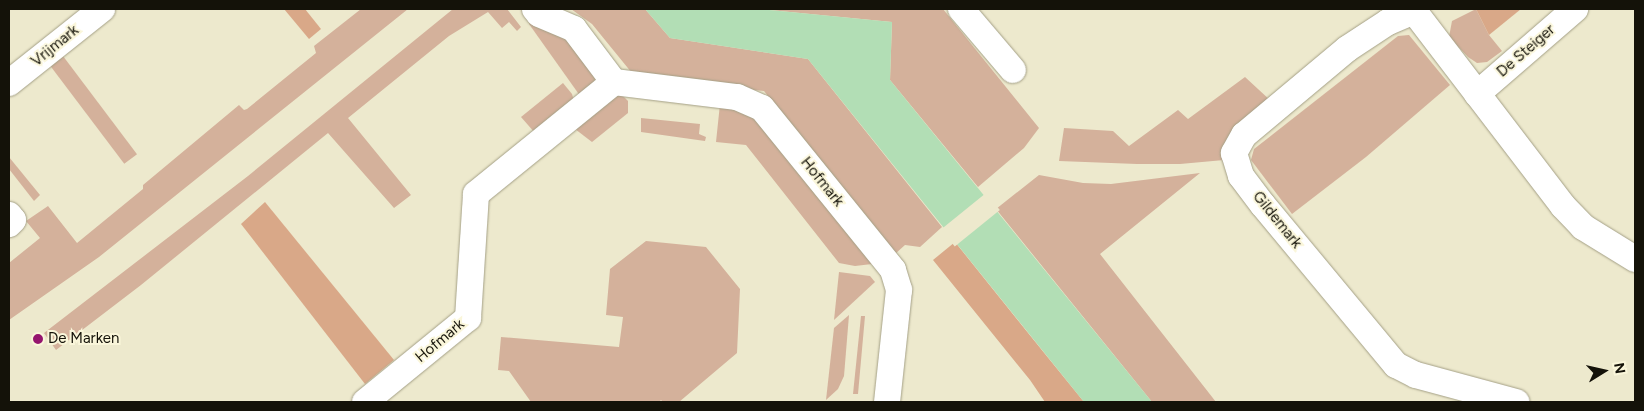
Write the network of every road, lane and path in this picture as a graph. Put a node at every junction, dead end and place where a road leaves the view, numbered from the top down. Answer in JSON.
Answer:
{"nodes":[{"id":1,"x":102,"y":9,"type":"edge"},
{"id":2,"x":535,"y":9,"type":"edge"},
{"id":3,"x":961,"y":9,"type":"edge"},
{"id":4,"x":1575,"y":9,"type":"edge"},
{"id":5,"x":1415,"y":10,"type":"edge"},
{"id":6,"x":1013,"y":70,"type":"dead end"},
{"id":7,"x":614,"y":82,"type":"junction"},
{"id":8,"x":9,"y":83,"type":"edge"},
{"id":9,"x":1477,"y":94,"type":"junction"},
{"id":10,"x":9,"y":215,"type":"edge"},
{"id":11,"x":9,"y":224,"type":"edge"},
{"id":12,"x":1635,"y":259,"type":"edge"},
{"id":13,"x":365,"y":402,"type":"edge"},
{"id":14,"x":887,"y":402,"type":"edge"},
{"id":15,"x":1516,"y":402,"type":"edge"}],
"edges":[{"from":1,"to":8,"type":"street","name":"Vrijmark"},
{"from":2,"to":7,"type":"street"},
{"from":3,"to":6,"type":"street"},
{"from":4,"to":9,"type":"street","name":"De Steiger"},
{"from":5,"to":9,"type":"street","name":"Gildemark"},
{"from":5,"to":15,"type":"street","name":"Gildemark"},
{"from":7,"to":13,"type":"street","name":"Hofmark"},
{"from":7,"to":14,"type":"street","name":"Hofmark"},
{"from":9,"to":12,"type":"street","name":"Gildemark"},
{"from":10,"to":11,"type":"street"}]}
